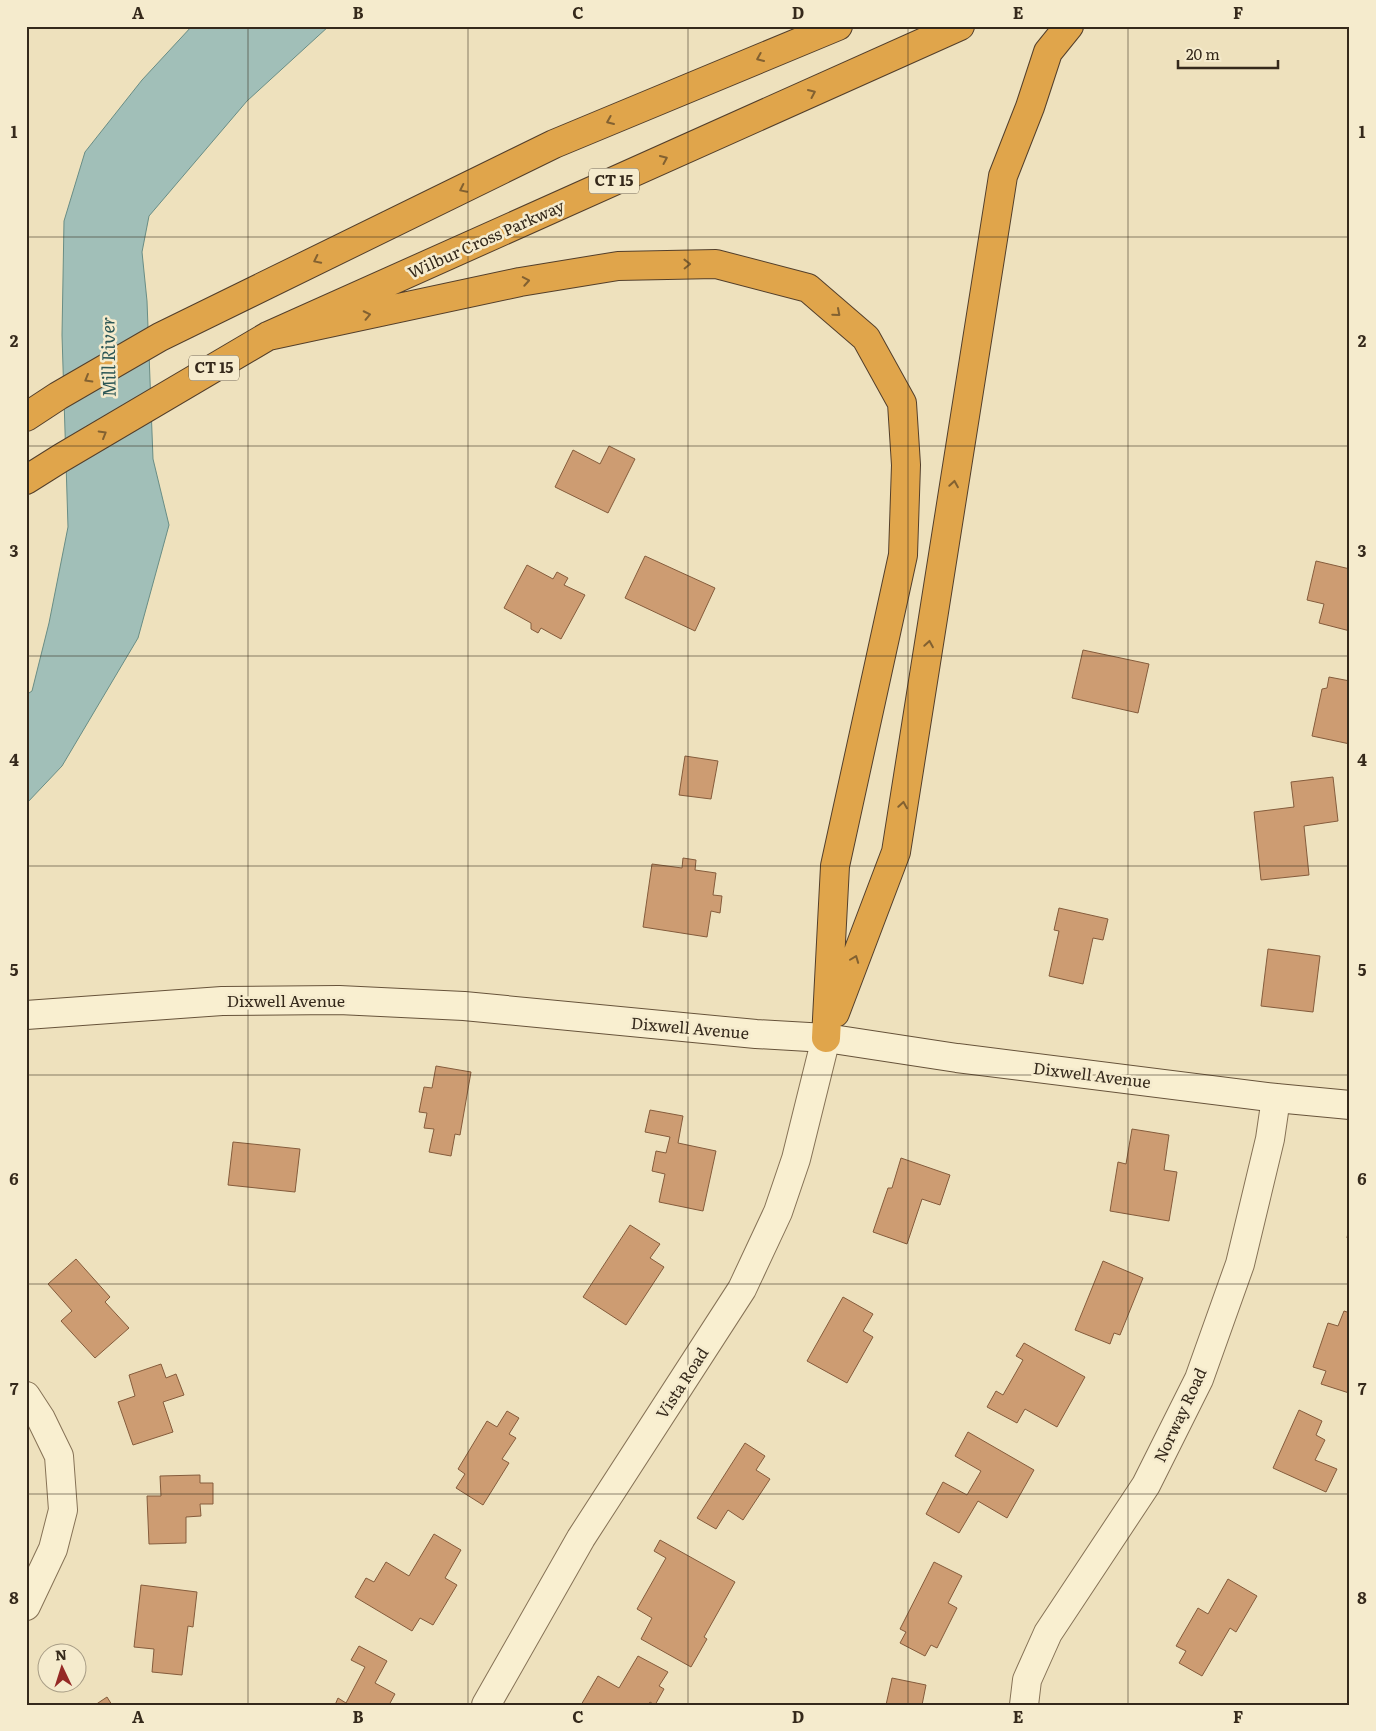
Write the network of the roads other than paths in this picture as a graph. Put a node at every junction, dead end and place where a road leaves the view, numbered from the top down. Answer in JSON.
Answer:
{"nodes":[{"id":1,"x":838,"y":26,"type":"edge"},
{"id":2,"x":960,"y":26,"type":"edge"},
{"id":3,"x":1069,"y":26,"type":"edge"},
{"id":4,"x":268,"y":336,"type":"junction"},
{"id":5,"x":26,"y":418,"type":"edge"},
{"id":6,"x":26,"y":480,"type":"edge"},
{"id":7,"x":26,"y":1015,"type":"edge"},
{"id":8,"x":826,"y":1038,"type":"junction"},
{"id":9,"x":1276,"y":1098,"type":"junction"},
{"id":10,"x":1350,"y":1105,"type":"edge"},
{"id":11,"x":26,"y":1396,"type":"edge"},
{"id":12,"x":26,"y":1606,"type":"edge"},
{"id":13,"x":486,"y":1705,"type":"edge"},
{"id":14,"x":1024,"y":1705,"type":"edge"}],
"edges":[{"from":1,"to":5,"type":"highway","one_way":true},
{"from":4,"to":2,"type":"highway","name":"Wilbur Cross Parkway","number":"CT 15","one_way":true},
{"from":8,"to":3,"type":"highway","one_way":true},
{"from":6,"to":4,"type":"highway","name":"Wilbur Cross Parkway","number":"CT 15","one_way":true},
{"from":4,"to":8,"type":"highway","one_way":true},
{"from":7,"to":8,"type":"street","name":"Dixwell Avenue"},
{"from":8,"to":9,"type":"street","name":"Dixwell Avenue"},
{"from":8,"to":13,"type":"street","name":"Vista Road"},
{"from":9,"to":10,"type":"street","name":"Dixwell Avenue"},
{"from":9,"to":14,"type":"street","name":"Norway Road"},
{"from":11,"to":12,"type":"street"}]}
